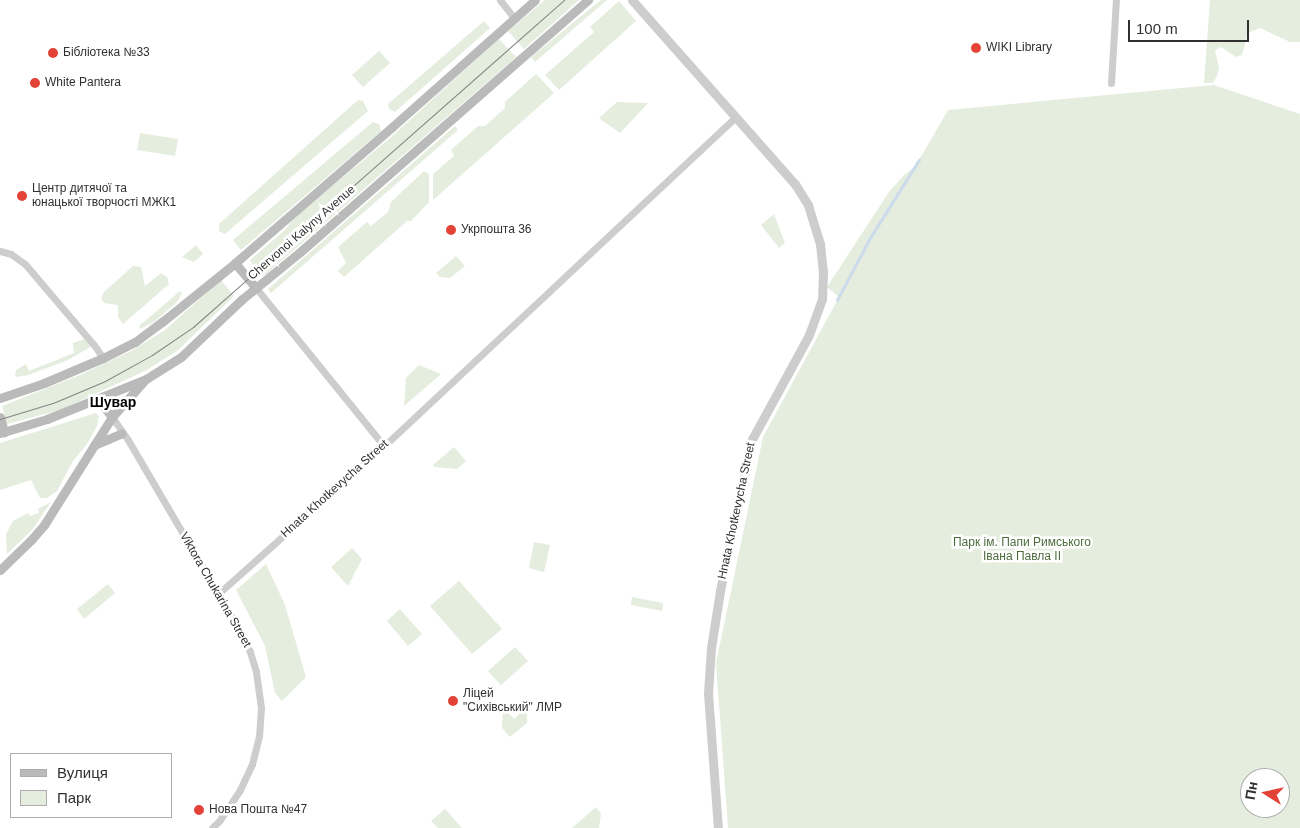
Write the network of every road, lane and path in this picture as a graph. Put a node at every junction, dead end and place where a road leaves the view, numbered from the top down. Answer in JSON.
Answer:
{"nodes":[{"id":1,"x":500,"y":0,"type":"edge"},
{"id":2,"x":535,"y":0,"type":"edge"},
{"id":3,"x":588,"y":0,"type":"edge"},
{"id":4,"x":632,"y":0,"type":"edge"},
{"id":5,"x":1116,"y":0,"type":"edge"},
{"id":6,"x":514,"y":18,"type":"junction"},
{"id":7,"x":1110,"y":83,"type":"dead end"},
{"id":8,"x":735,"y":117,"type":"junction"},
{"id":9,"x":0,"y":252,"type":"edge"},
{"id":10,"x":235,"y":263,"type":"junction"},
{"id":11,"x":256,"y":288,"type":"junction"},
{"id":12,"x":103,"y":358,"type":"junction"},
{"id":13,"x":146,"y":379,"type":"junction"},
{"id":14,"x":0,"y":398,"type":"edge"},
{"id":15,"x":98,"y":399,"type":"junction"},
{"id":16,"x":0,"y":416,"type":"edge"},
{"id":17,"x":112,"y":417,"type":"junction"},
{"id":18,"x":2,"y":432,"type":"edge"},
{"id":19,"x":122,"y":433,"type":"junction"},
{"id":20,"x":93,"y":445,"type":"junction"},
{"id":21,"x":384,"y":446,"type":"junction"},
{"id":22,"x":0,"y":570,"type":"edge"},
{"id":23,"x":219,"y":593,"type":"junction"},
{"id":24,"x":212,"y":828,"type":"edge"},
{"id":25,"x":718,"y":828,"type":"edge"}],
"edges":[{"from":1,"to":6,"type":"street"},
{"from":2,"to":6,"type":"main road","name":"Chervonoi Kalyny Avenue"},
{"from":3,"to":11,"type":"main road","name":"Chervonoi Kalyny Avenue"},
{"from":4,"to":8,"type":"street","name":"Hnata Khotkevycha Street"},
{"from":5,"to":7,"type":"street"},
{"from":6,"to":10,"type":"main road","name":"Chervonoi Kalyny Avenue"},
{"from":8,"to":21,"type":"street","name":"Hnata Khotkevycha Street"},
{"from":8,"to":25,"type":"street","name":"Hnata Khotkevycha Street"},
{"from":9,"to":12,"type":"street"},
{"from":10,"to":11,"type":"main road"},
{"from":10,"to":12,"type":"main road","name":"Chervonoi Kalyny Avenue"},
{"from":11,"to":13,"type":"main road","name":"Chervonoi Kalyny Avenue"},
{"from":11,"to":21,"type":"street"},
{"from":12,"to":14,"type":"main road","name":"Chervonoi Kalyny Avenue"},
{"from":13,"to":15,"type":"main road","name":"Chervonoi Kalyny Avenue"},
{"from":13,"to":17,"type":"main road"},
{"from":15,"to":17,"type":"main road"},
{"from":15,"to":18,"type":"main road","name":"Chervonoi Kalyny Avenue"},
{"from":16,"to":18,"type":"main road"},
{"from":17,"to":19,"type":"street","name":"Viktora Chukarina Street"},
{"from":17,"to":20,"type":"main road"},
{"from":19,"to":20,"type":"main road"},
{"from":19,"to":23,"type":"street","name":"Viktora Chukarina Street"},
{"from":20,"to":22,"type":"main road"},
{"from":21,"to":23,"type":"street","name":"Hnata Khotkevycha Street"},
{"from":23,"to":24,"type":"street","name":"Viktora Chukarina Street"}]}
